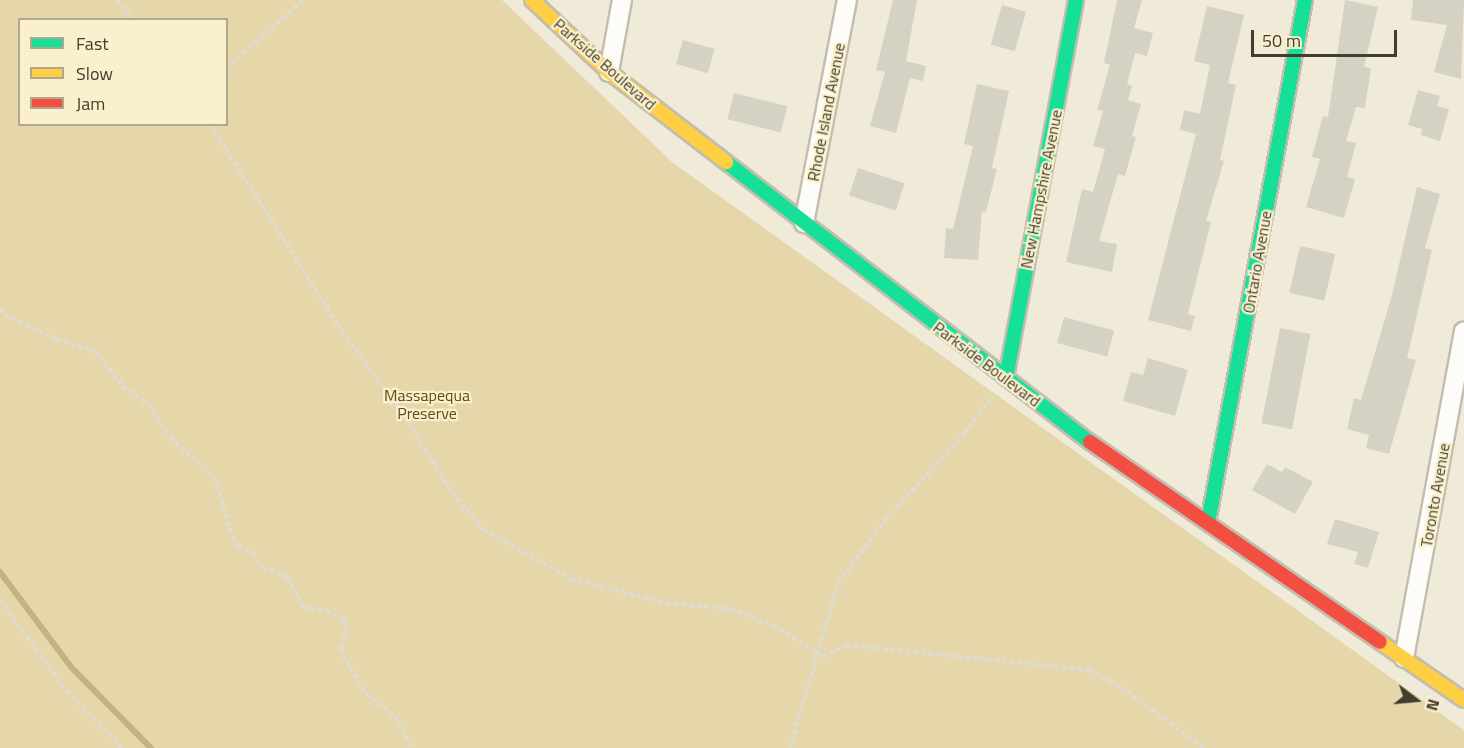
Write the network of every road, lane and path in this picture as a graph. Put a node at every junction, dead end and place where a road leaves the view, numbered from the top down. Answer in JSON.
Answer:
{"nodes":[{"id":1,"x":117,"y":0,"type":"edge"},
{"id":2,"x":303,"y":0,"type":"edge"},
{"id":3,"x":532,"y":0,"type":"edge"},
{"id":4,"x":622,"y":0,"type":"edge"},
{"id":5,"x":847,"y":0,"type":"edge"},
{"id":6,"x":1076,"y":0,"type":"edge"},
{"id":7,"x":1305,"y":0,"type":"edge"},
{"id":8,"x":132,"y":18,"type":"edge"},
{"id":9,"x":228,"y":66,"type":"edge"},
{"id":10,"x":609,"y":72,"type":"junction"},
{"id":11,"x":211,"y":126,"type":"edge"},
{"id":12,"x":804,"y":224,"type":"junction"},
{"id":13,"x":0,"y":309,"type":"edge"},
{"id":14,"x":1464,"y":331,"type":"edge"},
{"id":15,"x":1006,"y":378,"type":"junction"},
{"id":16,"x":1209,"y":523,"type":"junction"},
{"id":17,"x":0,"y":600,"type":"edge"},
{"id":18,"x":817,"y":653,"type":"junction"},
{"id":19,"x":1404,"y":658,"type":"junction"},
{"id":20,"x":1464,"y":700,"type":"edge"},
{"id":21,"x":122,"y":748,"type":"edge"},
{"id":22,"x":412,"y":748,"type":"edge"},
{"id":23,"x":790,"y":748,"type":"edge"},
{"id":24,"x":1204,"y":748,"type":"edge"}],
"edges":[{"from":1,"to":8,"type":"path"},
{"from":2,"to":9,"type":"path"},
{"from":3,"to":10,"type":"street","name":"Parkside Boulevard"},
{"from":4,"to":10,"type":"street"},
{"from":5,"to":12,"type":"street","name":"Rhode Island Avenue"},
{"from":6,"to":15,"type":"street","name":"New Hampshire Avenue"},
{"from":7,"to":16,"type":"street","name":"Ontario Avenue"},
{"from":10,"to":12,"type":"street","name":"Parkside Boulevard"},
{"from":11,"to":18,"type":"path"},
{"from":12,"to":15,"type":"street","name":"Parkside Boulevard"},
{"from":13,"to":22,"type":"path"},
{"from":14,"to":19,"type":"street","name":"Toronto Avenue"},
{"from":15,"to":16,"type":"street","name":"Parkside Boulevard"},
{"from":15,"to":18,"type":"path"},
{"from":16,"to":19,"type":"street","name":"Parkside Boulevard"},
{"from":17,"to":21,"type":"path"},
{"from":18,"to":23,"type":"path"},
{"from":18,"to":24,"type":"path"},
{"from":19,"to":20,"type":"street","name":"Parkside Boulevard"}]}
